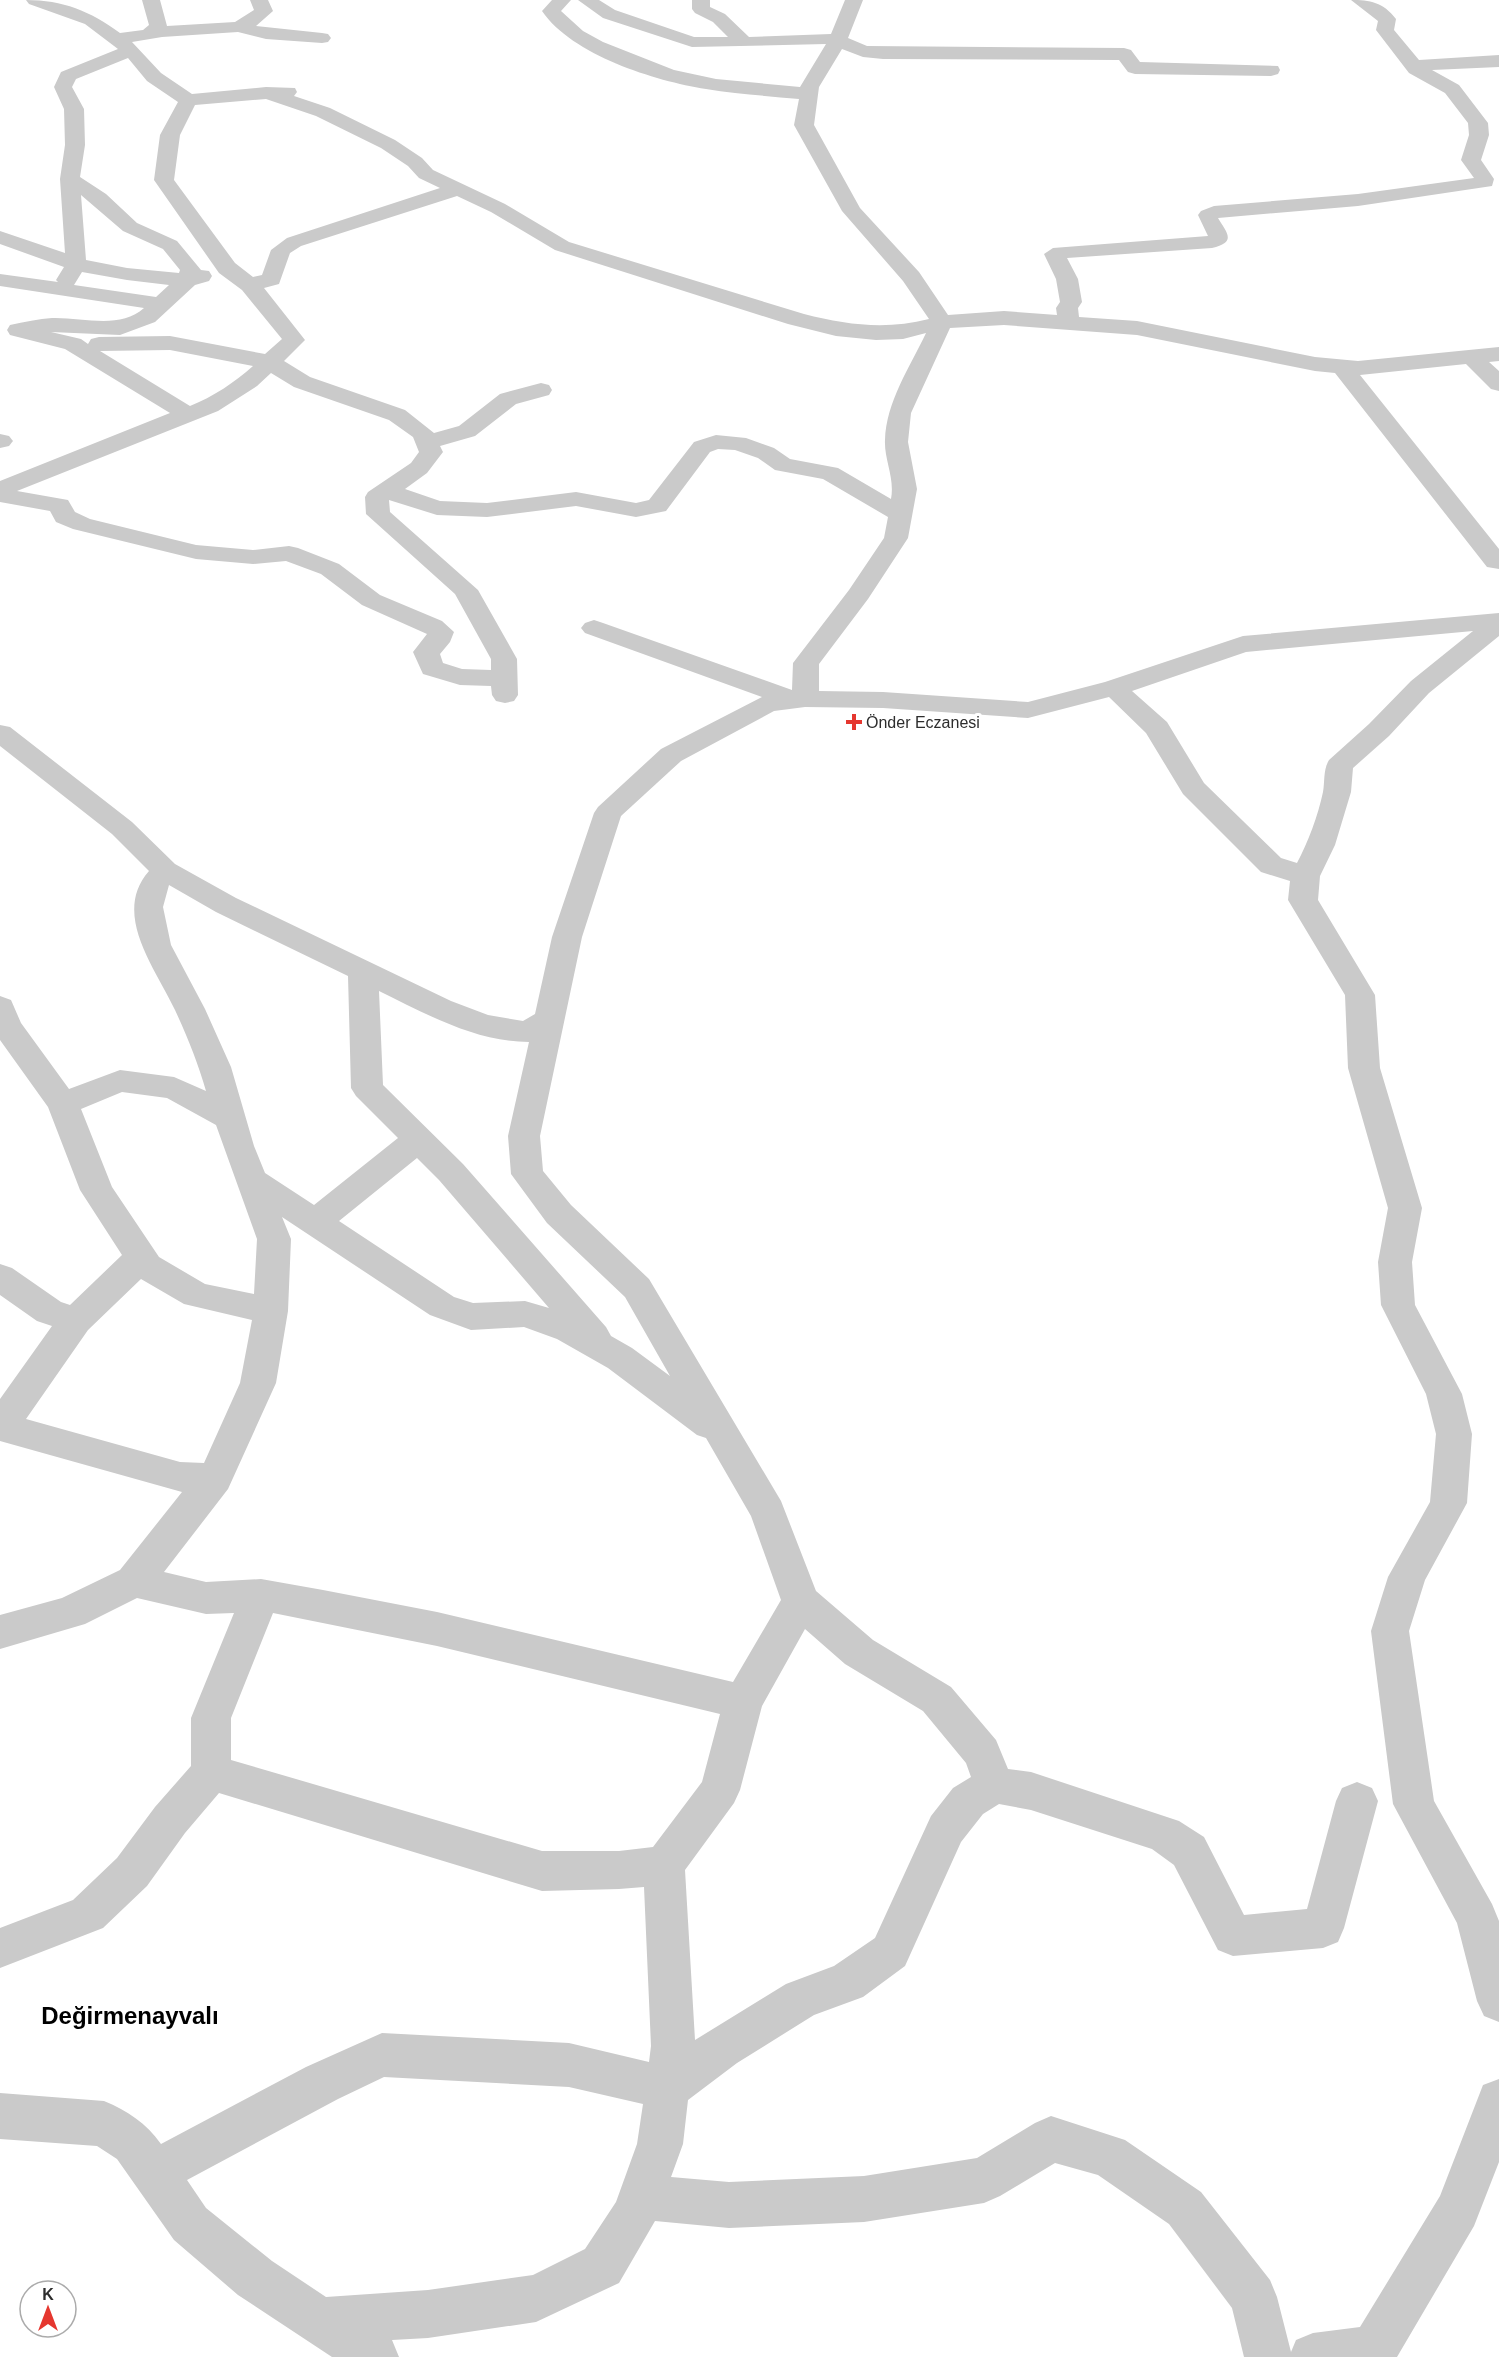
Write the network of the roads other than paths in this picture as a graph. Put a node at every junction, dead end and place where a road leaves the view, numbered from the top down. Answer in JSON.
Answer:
{"nodes":[{"id":1,"x":35,"y":0,"type":"edge"},
{"id":2,"x":151,"y":0,"type":"edge"},
{"id":3,"x":259,"y":0,"type":"edge"},
{"id":4,"x":562,"y":0,"type":"edge"},
{"id":5,"x":624,"y":0,"type":"edge"},
{"id":6,"x":701,"y":0,"type":"edge"},
{"id":7,"x":854,"y":0,"type":"edge"},
{"id":8,"x":1360,"y":0,"type":"edge"},
{"id":9,"x":590,"y":2,"type":"edge"},
{"id":10,"x":238,"y":27,"type":"junction"},
{"id":11,"x":147,"y":35,"type":"junction"},
{"id":12,"x":322,"y":38,"type":"dead end"},
{"id":13,"x":838,"y":40,"type":"junction"},
{"id":14,"x":707,"y":42,"type":"junction"},
{"id":15,"x":744,"y":42,"type":"junction"},
{"id":16,"x":124,"y":44,"type":"junction"},
{"id":17,"x":1499,"y":61,"type":"edge"},
{"id":18,"x":638,"y":64,"type":"junction"},
{"id":19,"x":1414,"y":66,"type":"junction"},
{"id":20,"x":1271,"y":70,"type":"dead end"},
{"id":21,"x":266,"y":93,"type":"junction"},
{"id":22,"x":322,"y":93,"type":"dead end"},
{"id":23,"x":809,"y":94,"type":"junction"},
{"id":24,"x":188,"y":100,"type":"junction"},
{"id":25,"x":1478,"y":138,"type":"junction"},
{"id":26,"x":1499,"y":141,"type":"edge"},
{"id":27,"x":70,"y":179,"type":"junction"},
{"id":28,"x":458,"y":189,"type":"junction"},
{"id":29,"x":0,"y":237,"type":"edge"},
{"id":30,"x":76,"y":264,"type":"junction"},
{"id":31,"x":227,"y":267,"type":"junction"},
{"id":32,"x":0,"y":280,"type":"edge"},
{"id":33,"x":187,"y":280,"type":"junction"},
{"id":34,"x":250,"y":285,"type":"junction"},
{"id":35,"x":62,"y":288,"type":"junction"},
{"id":36,"x":162,"y":304,"type":"junction"},
{"id":37,"x":0,"y":316,"type":"edge"},
{"id":38,"x":942,"y":322,"type":"junction"},
{"id":39,"x":1069,"y":322,"type":"junction"},
{"id":40,"x":40,"y":327,"type":"junction"},
{"id":41,"x":9,"y":336,"type":"edge"},
{"id":42,"x":73,"y":344,"type":"junction"},
{"id":43,"x":1499,"y":354,"type":"edge"},
{"id":44,"x":1472,"y":356,"type":"junction"},
{"id":45,"x":269,"y":362,"type":"junction"},
{"id":46,"x":1342,"y":367,"type":"junction"},
{"id":47,"x":1499,"y":384,"type":"edge"},
{"id":48,"x":541,"y":390,"type":"dead end"},
{"id":49,"x":189,"y":415,"type":"junction"},
{"id":50,"x":427,"y":442,"type":"junction"},
{"id":51,"x":0,"y":489,"type":"edge"},
{"id":52,"x":387,"y":491,"type":"junction"},
{"id":53,"x":0,"y":495,"type":"edge"},
{"id":54,"x":900,"y":514,"type":"junction"},
{"id":55,"x":1496,"y":562,"type":"dead end"},
{"id":56,"x":1499,"y":622,"type":"edge"},
{"id":57,"x":594,"y":628,"type":"dead end"},
{"id":58,"x":1114,"y":688,"type":"junction"},
{"id":59,"x":800,"y":699,"type":"junction"},
{"id":60,"x":0,"y":733,"type":"edge"},
{"id":61,"x":165,"y":871,"type":"junction"},
{"id":62,"x":1305,"y":876,"type":"junction"},
{"id":63,"x":363,"y":971,"type":"junction"},
{"id":64,"x":0,"y":1007,"type":"edge"},
{"id":65,"x":549,"y":1020,"type":"junction"},
{"id":66,"x":12,"y":1052,"type":"edge"},
{"id":67,"x":63,"y":1104,"type":"junction"},
{"id":68,"x":230,"y":1118,"type":"junction"},
{"id":69,"x":419,"y":1139,"type":"junction"},
{"id":70,"x":251,"y":1180,"type":"junction"},
{"id":71,"x":315,"y":1222,"type":"junction"},
{"id":72,"x":142,"y":1257,"type":"junction"},
{"id":73,"x":0,"y":1277,"type":"edge"},
{"id":74,"x":271,"y":1311,"type":"junction"},
{"id":75,"x":76,"y":1320,"type":"junction"},
{"id":76,"x":605,"y":1349,"type":"junction"},
{"id":77,"x":0,"y":1426,"type":"edge"},
{"id":78,"x":721,"y":1433,"type":"junction"},
{"id":79,"x":215,"y":1478,"type":"junction"},
{"id":80,"x":134,"y":1581,"type":"junction"},
{"id":81,"x":261,"y":1595,"type":"junction"},
{"id":82,"x":801,"y":1601,"type":"junction"},
{"id":83,"x":0,"y":1632,"type":"edge"},
{"id":84,"x":743,"y":1702,"type":"junction"},
{"id":85,"x":211,"y":1772,"type":"junction"},
{"id":86,"x":994,"y":1785,"type":"junction"},
{"id":87,"x":1357,"y":1801,"type":"dead end"},
{"id":88,"x":664,"y":1865,"type":"junction"},
{"id":89,"x":0,"y":1948,"type":"edge"},
{"id":90,"x":1499,"y":2001,"type":"edge"},
{"id":91,"x":667,"y":2088,"type":"junction"},
{"id":92,"x":1499,"y":2101,"type":"edge"},
{"id":93,"x":0,"y":2116,"type":"edge"},
{"id":94,"x":154,"y":2173,"type":"junction"},
{"id":95,"x":641,"y":2197,"type":"junction"},
{"id":96,"x":319,"y":2321,"type":"junction"},
{"id":97,"x":1335,"y":2356,"type":"edge"},
{"id":98,"x":375,"y":2357,"type":"edge"},
{"id":99,"x":1268,"y":2357,"type":"edge"}],
"edges":[{"from":1,"to":16,"type":"street"},
{"from":2,"to":11,"type":"street"},
{"from":3,"to":10,"type":"street"},
{"from":4,"to":18,"type":"street"},
{"from":5,"to":9,"type":"street"},
{"from":6,"to":15,"type":"street"},
{"from":7,"to":13,"type":"street"},
{"from":8,"to":19,"type":"street"},
{"from":9,"to":14,"type":"street"},
{"from":10,"to":11,"type":"street"},
{"from":10,"to":12,"type":"street"},
{"from":11,"to":16,"type":"street"},
{"from":13,"to":15,"type":"street"},
{"from":13,"to":20,"type":"street"},
{"from":13,"to":23,"type":"street"},
{"from":14,"to":15,"type":"street"},
{"from":14,"to":18,"type":"street"},
{"from":16,"to":24,"type":"street"},
{"from":16,"to":27,"type":"street"},
{"from":17,"to":19,"type":"street"},
{"from":18,"to":23,"type":"street"},
{"from":19,"to":25,"type":"street"},
{"from":21,"to":22,"type":"street"},
{"from":21,"to":24,"type":"street"},
{"from":21,"to":28,"type":"street"},
{"from":23,"to":38,"type":"street"},
{"from":24,"to":31,"type":"street"},
{"from":25,"to":26,"type":"street"},
{"from":25,"to":39,"type":"street"},
{"from":27,"to":30,"type":"street"},
{"from":27,"to":33,"type":"street"},
{"from":28,"to":34,"type":"street"},
{"from":28,"to":38,"type":"street"},
{"from":29,"to":30,"type":"street"},
{"from":30,"to":33,"type":"street"},
{"from":30,"to":35,"type":"street"},
{"from":31,"to":33,"type":"street"},
{"from":31,"to":34,"type":"street"},
{"from":32,"to":35,"type":"street"},
{"from":33,"to":36,"type":"street"},
{"from":34,"to":45,"type":"street"},
{"from":35,"to":36,"type":"street"},
{"from":35,"to":40,"type":"street"},
{"from":36,"to":40,"type":"street"},
{"from":37,"to":41,"type":"street"},
{"from":38,"to":39,"type":"street"},
{"from":38,"to":54,"type":"street"},
{"from":39,"to":46,"type":"street"},
{"from":40,"to":41,"type":"street"},
{"from":41,"to":42,"type":"street"},
{"from":42,"to":45,"type":"street"},
{"from":42,"to":49,"type":"street"},
{"from":43,"to":44,"type":"street"},
{"from":44,"to":46,"type":"street"},
{"from":44,"to":47,"type":"street"},
{"from":45,"to":49,"type":"street"},
{"from":45,"to":50,"type":"street"},
{"from":46,"to":55,"type":"street"},
{"from":48,"to":50,"type":"street"},
{"from":49,"to":51,"type":"street"},
{"from":50,"to":52,"type":"street"},
{"from":52,"to":53,"type":"street"},
{"from":52,"to":54,"type":"street"},
{"from":54,"to":59,"type":"street"},
{"from":56,"to":58,"type":"street"},
{"from":56,"to":62,"type":"street"},
{"from":57,"to":59,"type":"street"},
{"from":58,"to":59,"type":"street"},
{"from":58,"to":62,"type":"street"},
{"from":59,"to":65,"type":"street"},
{"from":60,"to":61,"type":"street"},
{"from":61,"to":63,"type":"street"},
{"from":61,"to":68,"type":"street"},
{"from":62,"to":90,"type":"street"},
{"from":63,"to":65,"type":"street"},
{"from":63,"to":69,"type":"street"},
{"from":64,"to":66,"type":"street"},
{"from":65,"to":78,"type":"street"},
{"from":66,"to":67,"type":"street"},
{"from":67,"to":68,"type":"street"},
{"from":67,"to":72,"type":"street"},
{"from":68,"to":70,"type":"street"},
{"from":69,"to":71,"type":"street"},
{"from":69,"to":76,"type":"street"},
{"from":70,"to":71,"type":"street"},
{"from":70,"to":74,"type":"street"},
{"from":71,"to":76,"type":"street"},
{"from":72,"to":74,"type":"street"},
{"from":72,"to":75,"type":"street"},
{"from":73,"to":75,"type":"street"},
{"from":74,"to":79,"type":"street"},
{"from":75,"to":77,"type":"street"},
{"from":76,"to":78,"type":"street"},
{"from":77,"to":79,"type":"street"},
{"from":78,"to":82,"type":"street"},
{"from":79,"to":80,"type":"street"},
{"from":80,"to":81,"type":"street"},
{"from":80,"to":83,"type":"street"},
{"from":81,"to":84,"type":"street"},
{"from":81,"to":85,"type":"street"},
{"from":82,"to":84,"type":"street"},
{"from":82,"to":86,"type":"street"},
{"from":84,"to":88,"type":"street"},
{"from":85,"to":88,"type":"street"},
{"from":85,"to":89,"type":"street"},
{"from":86,"to":87,"type":"street"},
{"from":86,"to":91,"type":"street"},
{"from":88,"to":91,"type":"street"},
{"from":91,"to":94,"type":"street"},
{"from":91,"to":95,"type":"street"},
{"from":92,"to":97,"type":"street"},
{"from":93,"to":94,"type":"street"},
{"from":94,"to":96,"type":"street"},
{"from":95,"to":96,"type":"street"},
{"from":95,"to":99,"type":"street"},
{"from":96,"to":98,"type":"street"}]}
